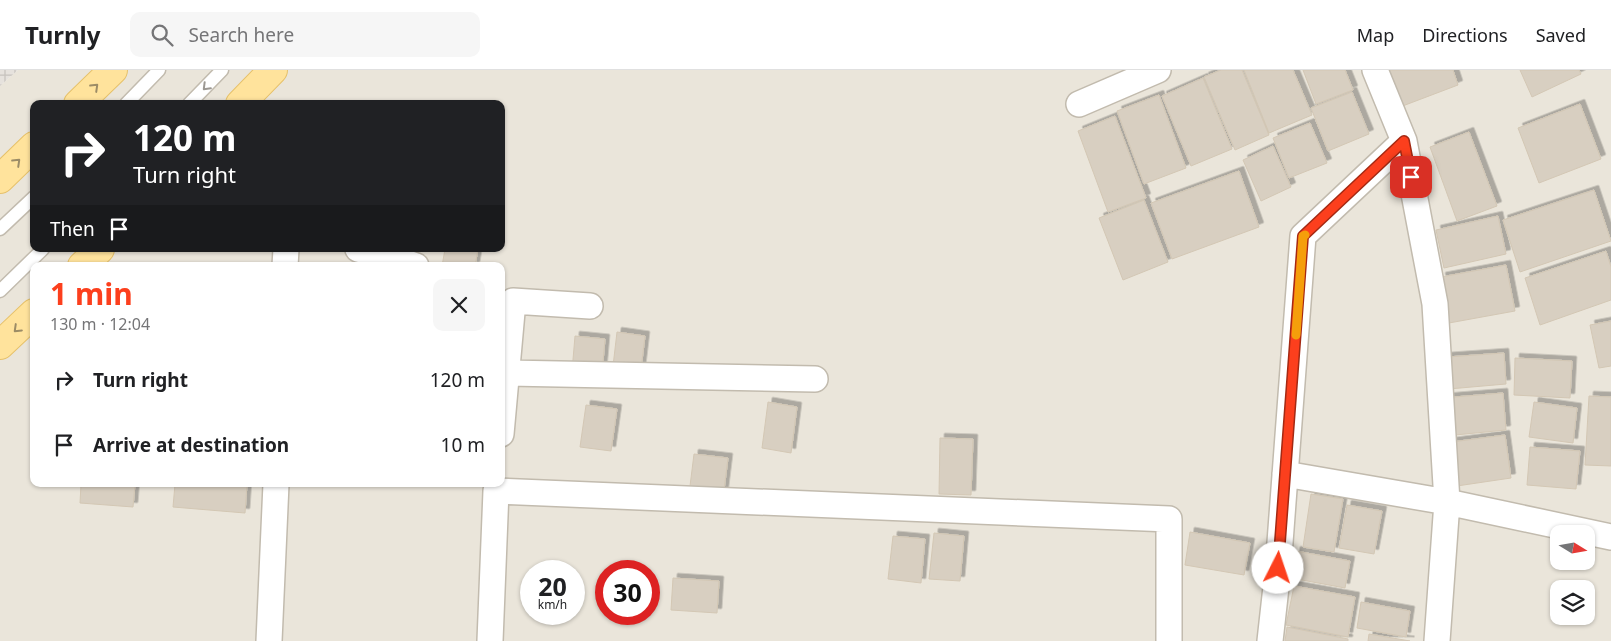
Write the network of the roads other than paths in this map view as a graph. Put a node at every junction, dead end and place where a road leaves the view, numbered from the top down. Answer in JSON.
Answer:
{"nodes":[{"id":1,"x":113,"y":70,"type":"edge"},
{"id":2,"x":159,"y":70,"type":"edge"},
{"id":3,"x":222,"y":70,"type":"edge"},
{"id":4,"x":273,"y":70,"type":"edge"},
{"id":5,"x":1158,"y":70,"type":"edge"},
{"id":6,"x":1376,"y":70,"type":"edge"},
{"id":7,"x":82,"y":100,"type":"edge"},
{"id":8,"x":130,"y":100,"type":"edge"},
{"id":9,"x":193,"y":100,"type":"edge"},
{"id":10,"x":244,"y":100,"type":"edge"},
{"id":11,"x":1079,"y":104,"type":"dead end"},
{"id":12,"x":1404,"y":141,"type":"junction"},
{"id":13,"x":30,"y":150,"type":"edge"},
{"id":14,"x":0,"y":179,"type":"edge"},
{"id":15,"x":30,"y":201,"type":"edge"},
{"id":16,"x":0,"y":229,"type":"edge"},
{"id":17,"x":40,"y":252,"type":"edge"},
{"id":18,"x":97,"y":252,"type":"edge"},
{"id":19,"x":370,"y":252,"type":"edge"},
{"id":20,"x":86,"y":262,"type":"edge"},
{"id":21,"x":405,"y":262,"type":"edge"},
{"id":22,"x":0,"y":291,"type":"edge"},
{"id":23,"x":507,"y":299,"type":"edge"},
{"id":24,"x":590,"y":306,"type":"dead end"},
{"id":25,"x":30,"y":316,"type":"edge"},
{"id":26,"x":0,"y":345,"type":"edge"},
{"id":27,"x":506,"y":373,"type":"junction"},
{"id":28,"x":815,"y":379,"type":"dead end"},
{"id":29,"x":505,"y":385,"type":"edge"},
{"id":30,"x":1285,"y":474,"type":"junction"},
{"id":31,"x":276,"y":487,"type":"edge"},
{"id":32,"x":497,"y":488,"type":"edge"},
{"id":33,"x":1447,"y":502,"type":"junction"},
{"id":34,"x":1611,"y":537,"type":"edge"},
{"id":35,"x":268,"y":641,"type":"edge"},
{"id":36,"x":490,"y":641,"type":"edge"},
{"id":37,"x":1169,"y":641,"type":"edge"},
{"id":38,"x":1270,"y":641,"type":"edge"},
{"id":39,"x":1437,"y":641,"type":"edge"}],
"edges":[{"from":7,"to":1,"type":"main road","one_way":true},
{"from":2,"to":8,"type":"lane"},
{"from":3,"to":9,"type":"lane","one_way":true},
{"from":4,"to":10,"type":"main road"},
{"from":5,"to":11,"type":"street"},
{"from":6,"to":12,"type":"street"},
{"from":12,"to":30,"type":"street"},
{"from":12,"to":33,"type":"street"},
{"from":14,"to":13,"type":"main road","one_way":true},
{"from":15,"to":16,"type":"lane"},
{"from":17,"to":22,"type":"lane"},
{"from":18,"to":20,"type":"main road"},
{"from":19,"to":21,"type":"street"},
{"from":23,"to":24,"type":"street"},
{"from":23,"to":27,"type":"street"},
{"from":25,"to":26,"type":"main road","one_way":true},
{"from":27,"to":28,"type":"street"},
{"from":27,"to":29,"type":"street"},
{"from":30,"to":33,"type":"street"},
{"from":30,"to":38,"type":"street"},
{"from":31,"to":35,"type":"street"},
{"from":32,"to":36,"type":"street"},
{"from":32,"to":37,"type":"street"},
{"from":33,"to":34,"type":"street"},
{"from":33,"to":39,"type":"street"}]}
